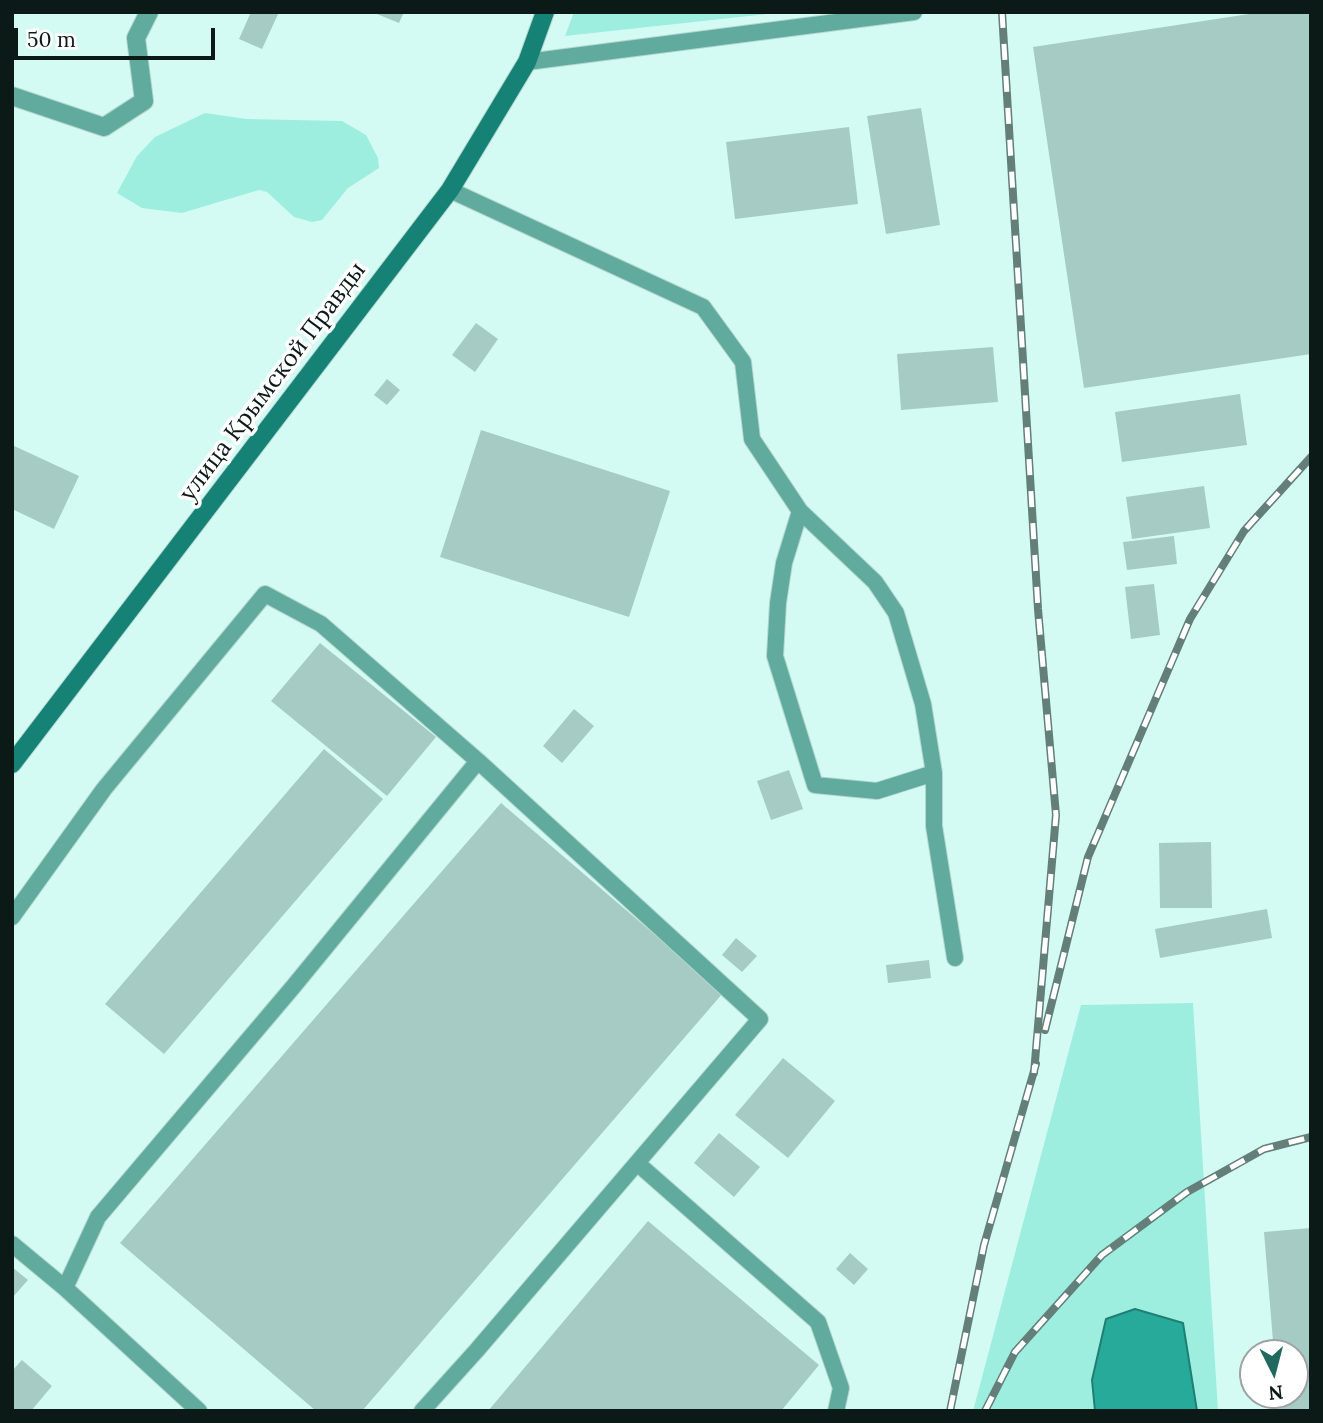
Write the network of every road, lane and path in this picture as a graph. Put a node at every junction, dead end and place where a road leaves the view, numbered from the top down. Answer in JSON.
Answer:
{"nodes":[{"id":1,"x":149,"y":12,"type":"edge"},
{"id":2,"x":545,"y":12,"type":"edge"},
{"id":3,"x":914,"y":12,"type":"edge"},
{"id":4,"x":527,"y":62,"type":"junction"},
{"id":5,"x":12,"y":96,"type":"edge"},
{"id":6,"x":450,"y":190,"type":"junction"},
{"id":7,"x":800,"y":511,"type":"junction"},
{"id":8,"x":478,"y":761,"type":"junction"},
{"id":9,"x":12,"y":764,"type":"edge"},
{"id":10,"x":934,"y":773,"type":"junction"},
{"id":11,"x":12,"y":916,"type":"edge"},
{"id":12,"x":955,"y":958,"type":"dead end"},
{"id":13,"x":637,"y":1163,"type":"junction"},
{"id":14,"x":12,"y":1244,"type":"edge"},
{"id":15,"x":65,"y":1288,"type":"junction"},
{"id":16,"x":199,"y":1411,"type":"edge"},
{"id":17,"x":422,"y":1411,"type":"edge"},
{"id":18,"x":836,"y":1411,"type":"edge"}],
"edges":[{"from":1,"to":5,"type":"street"},
{"from":2,"to":4,"type":"street","name":"улица Крымской Правды"},
{"from":3,"to":4,"type":"lane"},
{"from":4,"to":6,"type":"street","name":"улица Крымской Правды"},
{"from":6,"to":7,"type":"lane"},
{"from":6,"to":9,"type":"street","name":"улица Крымской Правды"},
{"from":7,"to":10,"type":"lane"},
{"from":7,"to":10,"type":"lane"},
{"from":8,"to":11,"type":"lane"},
{"from":8,"to":13,"type":"lane"},
{"from":8,"to":15,"type":"lane"},
{"from":10,"to":12,"type":"lane"},
{"from":13,"to":17,"type":"lane"},
{"from":13,"to":18,"type":"lane"},
{"from":14,"to":15,"type":"lane"},
{"from":15,"to":16,"type":"lane"}]}
